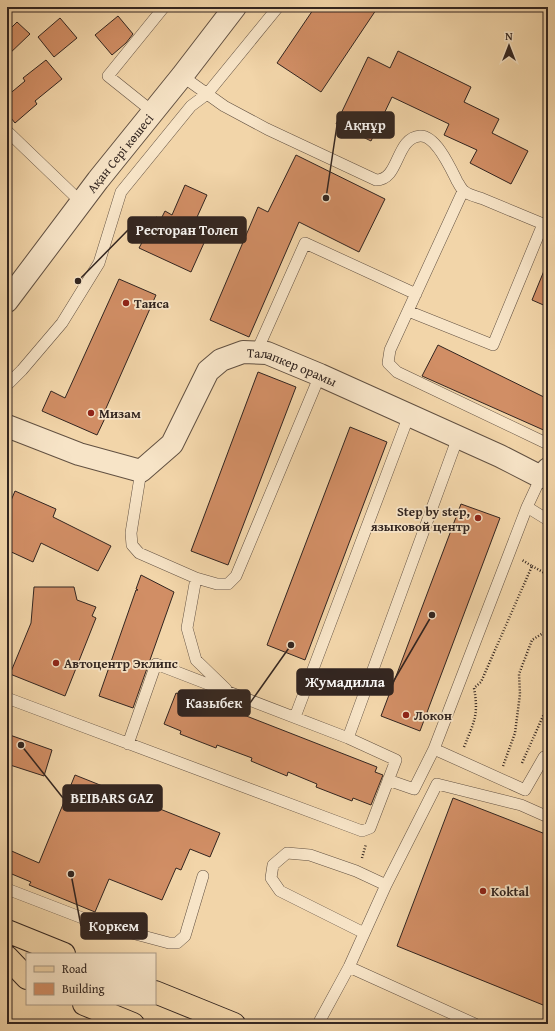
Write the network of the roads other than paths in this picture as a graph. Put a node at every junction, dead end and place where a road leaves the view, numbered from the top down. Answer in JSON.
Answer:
{"nodes":[{"id":1,"x":164,"y":7,"type":"edge"},
{"id":2,"x":235,"y":7,"type":"edge"},
{"id":3,"x":278,"y":7,"type":"edge"},
{"id":4,"x":182,"y":76,"type":"junction"},
{"id":5,"x":207,"y":94,"type":"junction"},
{"id":6,"x":153,"y":112,"type":"junction"},
{"id":7,"x":7,"y":131,"type":"edge"},
{"id":8,"x":463,"y":191,"type":"junction"},
{"id":9,"x":82,"y":203,"type":"junction"},
{"id":10,"x":545,"y":225,"type":"edge"},
{"id":11,"x":416,"y":294,"type":"junction"},
{"id":12,"x":7,"y":301,"type":"edge"},
{"id":13,"x":408,"y":311,"type":"junction"},
{"id":14,"x":256,"y":353,"type":"junction"},
{"id":15,"x":320,"y":375,"type":"junction"},
{"id":16,"x":7,"y":385,"type":"edge"},
{"id":17,"x":409,"y":415,"type":"junction"},
{"id":18,"x":7,"y":426,"type":"edge"},
{"id":19,"x":458,"y":437,"type":"junction"},
{"id":20,"x":548,"y":444,"type":"edge"},
{"id":21,"x":141,"y":471,"type":"junction"},
{"id":22,"x":545,"y":473,"type":"edge"},
{"id":23,"x":527,"y":507,"type":"junction"},
{"id":24,"x":548,"y":520,"type":"edge"},
{"id":25,"x":196,"y":578,"type":"junction"},
{"id":26,"x":230,"y":693,"type":"junction"},
{"id":27,"x":7,"y":698,"type":"edge"},
{"id":28,"x":295,"y":717,"type":"junction"},
{"id":29,"x":348,"y":738,"type":"junction"},
{"id":30,"x":128,"y":744,"type":"junction"},
{"id":31,"x":434,"y":749,"type":"junction"},
{"id":32,"x":548,"y":758,"type":"edge"},
{"id":33,"x":388,"y":780,"type":"junction"},
{"id":34,"x":548,"y":817,"type":"edge"},
{"id":35,"x":203,"y":876,"type":"dead end"},
{"id":36,"x":386,"y":885,"type":"junction"},
{"id":37,"x":7,"y":889,"type":"edge"},
{"id":38,"x":7,"y":931,"type":"edge"},
{"id":39,"x":364,"y":933,"type":"junction"},
{"id":40,"x":62,"y":953,"type":"edge"},
{"id":41,"x":7,"y":957,"type":"edge"},
{"id":42,"x":349,"y":966,"type":"junction"},
{"id":43,"x":7,"y":972,"type":"edge"},
{"id":44,"x":26,"y":978,"type":"edge"},
{"id":45,"x":26,"y":979,"type":"edge"},
{"id":46,"x":156,"y":992,"type":"edge"},
{"id":47,"x":86,"y":1005,"type":"edge"},
{"id":48,"x":132,"y":1024,"type":"edge"},
{"id":49,"x":234,"y":1024,"type":"edge"},
{"id":50,"x":318,"y":1024,"type":"edge"},
{"id":51,"x":475,"y":1024,"type":"edge"}],
"edges":[{"from":1,"to":6,"type":"lane"},
{"from":2,"to":4,"type":"street","name":"Ақан Сері көшесі"},
{"from":3,"to":5,"type":"lane"},
{"from":4,"to":5,"type":"lane"},
{"from":4,"to":6,"type":"street","name":"Ақан Сері көшесі"},
{"from":5,"to":8,"type":"lane"},
{"from":5,"to":16,"type":"lane"},
{"from":6,"to":9,"type":"street","name":"Ақан Сері көшесі"},
{"from":7,"to":9,"type":"lane"},
{"from":8,"to":10,"type":"lane"},
{"from":8,"to":11,"type":"lane"},
{"from":9,"to":12,"type":"street","name":"Ақан Сері көшесі"},
{"from":10,"to":13,"type":"lane"},
{"from":11,"to":13,"type":"lane"},
{"from":11,"to":14,"type":"lane"},
{"from":13,"to":20,"type":"lane"},
{"from":14,"to":15,"type":"street","name":"Талапкер орамы"},
{"from":14,"to":21,"type":"street","name":"Талапкер орамы"},
{"from":15,"to":17,"type":"street","name":"Талапкер орамы"},
{"from":15,"to":25,"type":"lane"},
{"from":17,"to":19,"type":"street","name":"Талапкер орамы"},
{"from":17,"to":28,"type":"lane"},
{"from":18,"to":21,"type":"street"},
{"from":19,"to":22,"type":"street","name":"Талапкер орамы"},
{"from":19,"to":29,"type":"lane"},
{"from":21,"to":25,"type":"lane"},
{"from":22,"to":23,"type":"lane"},
{"from":23,"to":24,"type":"lane"},
{"from":23,"to":31,"type":"lane"},
{"from":25,"to":26,"type":"lane"},
{"from":26,"to":28,"type":"lane"},
{"from":26,"to":30,"type":"lane"},
{"from":27,"to":30,"type":"lane"},
{"from":28,"to":29,"type":"lane"},
{"from":29,"to":33,"type":"lane"},
{"from":30,"to":33,"type":"lane"},
{"from":31,"to":32,"type":"lane"},
{"from":31,"to":33,"type":"lane"},
{"from":34,"to":36,"type":"lane"},
{"from":35,"to":37,"type":"lane"},
{"from":36,"to":39,"type":"lane"},
{"from":36,"to":39,"type":"lane"},
{"from":38,"to":40,"type":"main road"},
{"from":39,"to":42,"type":"lane"},
{"from":41,"to":44,"type":"main road"},
{"from":42,"to":50,"type":"lane"},
{"from":42,"to":51,"type":"lane"},
{"from":43,"to":45,"type":"main road"},
{"from":46,"to":49,"type":"main road"},
{"from":47,"to":48,"type":"main road"}]}
